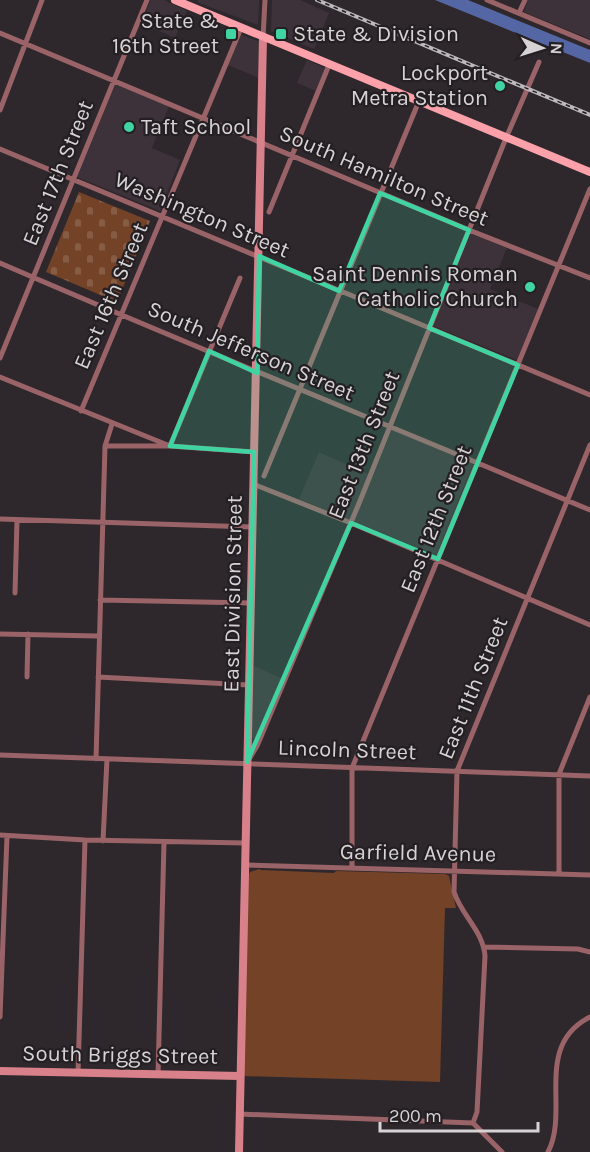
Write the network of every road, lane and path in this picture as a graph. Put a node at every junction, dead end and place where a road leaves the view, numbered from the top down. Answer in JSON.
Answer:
{"nodes":[{"id":1,"x":42,"y":0,"type":"edge"},
{"id":2,"x":147,"y":0,"type":"edge"},
{"id":3,"x":175,"y":0,"type":"edge"},
{"id":4,"x":265,"y":0,"type":"edge"},
{"id":5,"x":487,"y":0,"type":"edge"},
{"id":6,"x":525,"y":0,"type":"edge"},
{"id":7,"x":519,"y":13,"type":"junction"},
{"id":8,"x":241,"y":28,"type":"junction"},
{"id":9,"x":0,"y":33,"type":"edge"},
{"id":10,"x":263,"y":38,"type":"junction"},
{"id":11,"x":27,"y":43,"type":"junction"},
{"id":12,"x":590,"y":43,"type":"edge"},
{"id":13,"x":539,"y":63,"type":"dead end"},
{"id":14,"x":329,"y":64,"type":"junction"},
{"id":15,"x":114,"y":80,"type":"junction"},
{"id":16,"x":418,"y":101,"type":"junction"},
{"id":17,"x":0,"y":110,"type":"edge"},
{"id":18,"x":204,"y":118,"type":"junction"},
{"id":19,"x":506,"y":138,"type":"junction"},
{"id":20,"x":259,"y":141,"type":"junction"},
{"id":21,"x":0,"y":149,"type":"edge"},
{"id":22,"x":292,"y":156,"type":"junction"},
{"id":23,"x":590,"y":172,"type":"edge"},
{"id":24,"x":74,"y":179,"type":"junction"},
{"id":25,"x":590,"y":189,"type":"edge"},
{"id":26,"x":380,"y":193,"type":"junction"},
{"id":27,"x":269,"y":212,"type":"dead end"},
{"id":28,"x":162,"y":216,"type":"junction"},
{"id":29,"x":469,"y":230,"type":"junction"},
{"id":30,"x":259,"y":256,"type":"junction"},
{"id":31,"x":0,"y":263,"type":"edge"},
{"id":32,"x":558,"y":266,"type":"junction"},
{"id":33,"x":33,"y":277,"type":"junction"},
{"id":34,"x":240,"y":278,"type":"dead end"},
{"id":35,"x":590,"y":278,"type":"edge"},
{"id":36,"x":339,"y":291,"type":"junction"},
{"id":37,"x":120,"y":313,"type":"junction"},
{"id":38,"x":429,"y":328,"type":"junction"},
{"id":39,"x":209,"y":351,"type":"junction"},
{"id":40,"x":0,"y":358,"type":"edge"},
{"id":41,"x":518,"y":365,"type":"junction"},
{"id":42,"x":257,"y":373,"type":"junction"},
{"id":43,"x":0,"y":377,"type":"edge"},
{"id":44,"x":299,"y":390,"type":"junction"},
{"id":45,"x":590,"y":395,"type":"edge"},
{"id":46,"x":81,"y":411,"type":"junction"},
{"id":47,"x":112,"y":424,"type":"junction"},
{"id":48,"x":390,"y":426,"type":"junction"},
{"id":49,"x":590,"y":445,"type":"edge"},
{"id":50,"x":105,"y":446,"type":"junction"},
{"id":51,"x":170,"y":447,"type":"junction"},
{"id":52,"x":254,"y":452,"type":"junction"},
{"id":53,"x":476,"y":463,"type":"junction"},
{"id":54,"x":264,"y":476,"type":"dead end"},
{"id":55,"x":253,"y":484,"type":"junction"},
{"id":56,"x":567,"y":500,"type":"junction"},
{"id":57,"x":590,"y":510,"type":"edge"},
{"id":58,"x":0,"y":519,"type":"edge"},
{"id":59,"x":17,"y":520,"type":"junction"},
{"id":60,"x":103,"y":522,"type":"junction"},
{"id":61,"x":351,"y":523,"type":"junction"},
{"id":62,"x":252,"y":527,"type":"junction"},
{"id":63,"x":438,"y":560,"type":"junction"},
{"id":64,"x":15,"y":593,"type":"dead end"},
{"id":65,"x":527,"y":598,"type":"junction"},
{"id":66,"x":100,"y":600,"type":"junction"},
{"id":67,"x":251,"y":603,"type":"junction"},
{"id":68,"x":590,"y":625,"type":"edge"},
{"id":69,"x":0,"y":634,"type":"edge"},
{"id":70,"x":28,"y":634,"type":"junction"},
{"id":71,"x":98,"y":636,"type":"junction"},
{"id":72,"x":27,"y":677,"type":"dead end"},
{"id":73,"x":98,"y":677,"type":"junction"},
{"id":74,"x":249,"y":685,"type":"junction"},
{"id":75,"x":590,"y":697,"type":"edge"},
{"id":76,"x":0,"y":755,"type":"edge"},
{"id":77,"x":96,"y":759,"type":"junction"},
{"id":78,"x":107,"y":759,"type":"junction"},
{"id":79,"x":247,"y":762,"type":"junction"},
{"id":80,"x":352,"y":768,"type":"junction"},
{"id":81,"x":457,"y":771,"type":"junction"},
{"id":82,"x":559,"y":774,"type":"junction"},
{"id":83,"x":590,"y":776,"type":"edge"},
{"id":84,"x":0,"y":836,"type":"edge"},
{"id":85,"x":7,"y":836,"type":"junction"},
{"id":86,"x":85,"y":840,"type":"junction"},
{"id":87,"x":103,"y":841,"type":"junction"},
{"id":88,"x":164,"y":842,"type":"junction"},
{"id":89,"x":246,"y":843,"type":"junction"},
{"id":90,"x":245,"y":865,"type":"junction"},
{"id":91,"x":352,"y":868,"type":"junction"},
{"id":92,"x":454,"y":870,"type":"junction"},
{"id":93,"x":559,"y":873,"type":"junction"},
{"id":94,"x":590,"y":875,"type":"edge"},
{"id":95,"x":484,"y":947,"type":"junction"},
{"id":96,"x":590,"y":952,"type":"edge"},
{"id":97,"x":0,"y":1017,"type":"edge"},
{"id":98,"x":590,"y":1017,"type":"edge"},
{"id":99,"x":0,"y":1071,"type":"edge"},
{"id":100,"x":78,"y":1073,"type":"junction"},
{"id":101,"x":158,"y":1075,"type":"junction"},
{"id":102,"x":240,"y":1076,"type":"junction"},
{"id":103,"x":239,"y":1114,"type":"junction"},
{"id":104,"x":472,"y":1123,"type":"junction"},
{"id":105,"x":238,"y":1152,"type":"edge"},
{"id":106,"x":502,"y":1152,"type":"edge"},
{"id":107,"x":548,"y":1152,"type":"edge"}],
"edges":[{"from":1,"to":11,"type":"street"},
{"from":2,"to":15,"type":"street","name":"East 17th Street"},
{"from":3,"to":8,"type":"main road"},
{"from":4,"to":10,"type":"street"},
{"from":5,"to":7,"type":"street"},
{"from":6,"to":7,"type":"street"},
{"from":7,"to":12,"type":"street"},
{"from":8,"to":10,"type":"main road"},
{"from":8,"to":18,"type":"street","name":"East 16th Street"},
{"from":9,"to":11,"type":"street","name":"South Hamilton Street"},
{"from":10,"to":14,"type":"main road"},
{"from":10,"to":20,"type":"street","name":"East Division Street"},
{"from":11,"to":15,"type":"street","name":"South Hamilton Street"},
{"from":11,"to":17,"type":"street"},
{"from":13,"to":19,"type":"street","name":"East 13th Street"},
{"from":14,"to":16,"type":"main road"},
{"from":14,"to":22,"type":"street"},
{"from":15,"to":18,"type":"street","name":"South Hamilton Street"},
{"from":15,"to":24,"type":"street","name":"East 17th Street"},
{"from":16,"to":19,"type":"main road"},
{"from":16,"to":26,"type":"street"},
{"from":18,"to":20,"type":"street","name":"South Hamilton Street"},
{"from":18,"to":28,"type":"street","name":"East 16th Street"},
{"from":19,"to":23,"type":"main road"},
{"from":19,"to":29,"type":"street","name":"East 13th Street"},
{"from":20,"to":22,"type":"street","name":"South Hamilton Street"},
{"from":20,"to":30,"type":"street","name":"East Division Street"},
{"from":21,"to":24,"type":"street","name":"Washington Street"},
{"from":22,"to":26,"type":"street","name":"South Hamilton Street"},
{"from":22,"to":27,"type":"street"},
{"from":24,"to":28,"type":"street","name":"Washington Street"},
{"from":24,"to":33,"type":"street","name":"East 17th Street"},
{"from":25,"to":32,"type":"street","name":"East 12th Street"},
{"from":26,"to":29,"type":"street","name":"South Hamilton Street"},
{"from":26,"to":36,"type":"street"},
{"from":28,"to":30,"type":"street","name":"Washington Street"},
{"from":28,"to":37,"type":"street","name":"East 16th Street"},
{"from":29,"to":32,"type":"street","name":"South Hamilton Street"},
{"from":29,"to":38,"type":"street","name":"East 13th Street"},
{"from":30,"to":36,"type":"street","name":"Washington Street"},
{"from":30,"to":42,"type":"street","name":"East Division Street"},
{"from":31,"to":33,"type":"street","name":"South Jefferson Street"},
{"from":32,"to":35,"type":"street","name":"South Hamilton Street"},
{"from":32,"to":41,"type":"street","name":"East 12th Street"},
{"from":33,"to":37,"type":"street","name":"South Jefferson Street"},
{"from":33,"to":40,"type":"street","name":"East 17th Street"},
{"from":34,"to":39,"type":"street"},
{"from":36,"to":38,"type":"street","name":"Washington Street"},
{"from":36,"to":44,"type":"street"},
{"from":37,"to":39,"type":"street","name":"South Jefferson Street"},
{"from":37,"to":46,"type":"street","name":"East 16th Street"},
{"from":38,"to":41,"type":"street","name":"Washington Street"},
{"from":38,"to":48,"type":"street","name":"East 13th Street"},
{"from":39,"to":42,"type":"street","name":"South Jefferson Street"},
{"from":39,"to":51,"type":"street"},
{"from":41,"to":45,"type":"street","name":"Washington Street"},
{"from":41,"to":53,"type":"street","name":"East 12th Street"},
{"from":42,"to":44,"type":"street","name":"South Jefferson Street"},
{"from":42,"to":52,"type":"street","name":"East Division Street"},
{"from":43,"to":46,"type":"street"},
{"from":44,"to":48,"type":"street","name":"South Jefferson Street"},
{"from":44,"to":54,"type":"street"},
{"from":46,"to":47,"type":"street"},
{"from":47,"to":50,"type":"street"},
{"from":47,"to":51,"type":"street"},
{"from":48,"to":53,"type":"street","name":"South Jefferson Street"},
{"from":48,"to":61,"type":"street","name":"East 13th Street"},
{"from":49,"to":56,"type":"street","name":"East 11th Street"},
{"from":50,"to":51,"type":"street"},
{"from":50,"to":60,"type":"street"},
{"from":51,"to":52,"type":"street"},
{"from":52,"to":55,"type":"street","name":"East Division Street"},
{"from":53,"to":56,"type":"street","name":"South Jefferson Street"},
{"from":53,"to":63,"type":"street","name":"East 12th Street"},
{"from":55,"to":61,"type":"street"},
{"from":55,"to":62,"type":"street","name":"East Division Street"},
{"from":56,"to":57,"type":"street","name":"South Jefferson Street"},
{"from":56,"to":65,"type":"street","name":"East 11th Street"},
{"from":58,"to":59,"type":"street"},
{"from":59,"to":60,"type":"street"},
{"from":59,"to":64,"type":"street"},
{"from":60,"to":62,"type":"street"},
{"from":60,"to":66,"type":"street"},
{"from":61,"to":63,"type":"street"},
{"from":61,"to":79,"type":"street","name":"East 13th Street"},
{"from":62,"to":67,"type":"street","name":"East Division Street"},
{"from":63,"to":65,"type":"street"},
{"from":63,"to":80,"type":"street","name":"East 12th Street"},
{"from":65,"to":68,"type":"street"},
{"from":65,"to":81,"type":"street","name":"East 11th Street"},
{"from":66,"to":67,"type":"street"},
{"from":66,"to":71,"type":"street"},
{"from":67,"to":74,"type":"street","name":"East Division Street"},
{"from":69,"to":70,"type":"street"},
{"from":70,"to":71,"type":"street"},
{"from":70,"to":72,"type":"street"},
{"from":71,"to":73,"type":"street"},
{"from":73,"to":74,"type":"street"},
{"from":73,"to":77,"type":"street"},
{"from":74,"to":79,"type":"street","name":"East Division Street"},
{"from":75,"to":82,"type":"street"},
{"from":76,"to":77,"type":"street","name":"Lincoln Street"},
{"from":77,"to":78,"type":"street","name":"Lincoln Street"},
{"from":78,"to":79,"type":"street","name":"Lincoln Street"},
{"from":78,"to":87,"type":"street"},
{"from":79,"to":80,"type":"street","name":"Lincoln Street"},
{"from":79,"to":89,"type":"street","name":"East Division Street"},
{"from":80,"to":81,"type":"street","name":"Lincoln Street"},
{"from":80,"to":91,"type":"street","name":"East 12th Street"},
{"from":81,"to":82,"type":"street","name":"Lincoln Street"},
{"from":81,"to":92,"type":"street","name":"East 11th Street"},
{"from":82,"to":83,"type":"street","name":"Lincoln Street"},
{"from":82,"to":93,"type":"street"},
{"from":84,"to":85,"type":"street"},
{"from":85,"to":86,"type":"street"},
{"from":85,"to":97,"type":"street"},
{"from":86,"to":87,"type":"street"},
{"from":86,"to":100,"type":"street"},
{"from":87,"to":88,"type":"street"},
{"from":88,"to":89,"type":"street"},
{"from":88,"to":101,"type":"street"},
{"from":89,"to":90,"type":"street","name":"East Division Street"},
{"from":90,"to":91,"type":"street","name":"Garfield Avenue"},
{"from":90,"to":102,"type":"street","name":"East Division Street"},
{"from":91,"to":92,"type":"street","name":"Garfield Avenue"},
{"from":92,"to":93,"type":"street","name":"Garfield Avenue"},
{"from":92,"to":95,"type":"street","name":"East 11th Street"},
{"from":93,"to":94,"type":"street","name":"Garfield Avenue"},
{"from":95,"to":96,"type":"street"},
{"from":95,"to":104,"type":"street"},
{"from":98,"to":107,"type":"street"},
{"from":99,"to":100,"type":"street","name":"South Briggs Street"},
{"from":100,"to":101,"type":"street","name":"South Briggs Street"},
{"from":101,"to":102,"type":"street","name":"South Briggs Street"},
{"from":102,"to":103,"type":"street","name":"East Division Street"},
{"from":103,"to":104,"type":"street"},
{"from":103,"to":105,"type":"street","name":"East Division Street"},
{"from":104,"to":106,"type":"street"}]}
